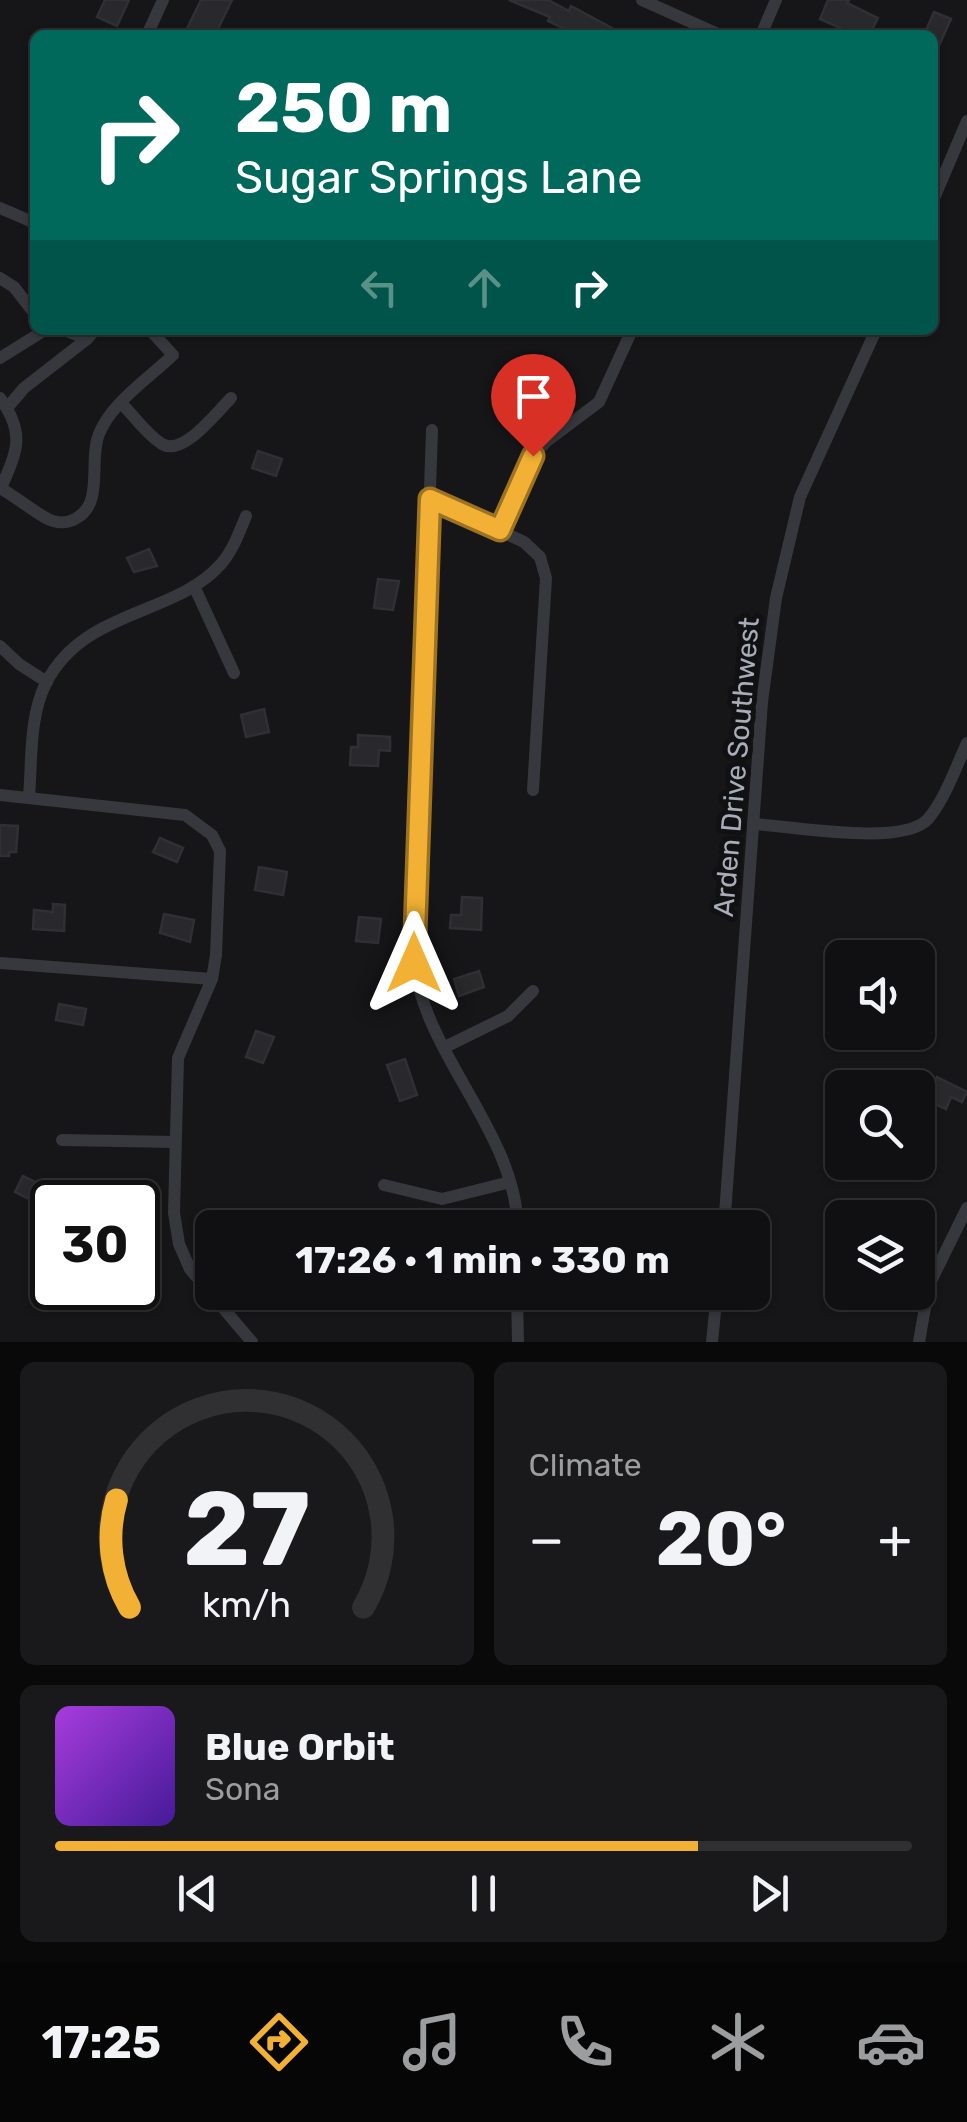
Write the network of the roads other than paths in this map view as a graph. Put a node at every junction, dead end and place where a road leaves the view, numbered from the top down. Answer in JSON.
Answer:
{"nodes":[{"id":1,"x":163,"y":0,"type":"edge"},
{"id":2,"x":642,"y":0,"type":"edge"},
{"id":3,"x":776,"y":0,"type":"edge"},
{"id":4,"x":149,"y":30,"type":"edge"},
{"id":5,"x":709,"y":30,"type":"edge"},
{"id":6,"x":763,"y":30,"type":"edge"},
{"id":7,"x":967,"y":120,"type":"edge"},
{"id":8,"x":938,"y":189,"type":"edge"},
{"id":9,"x":0,"y":208,"type":"edge"},
{"id":10,"x":30,"y":221,"type":"edge"},
{"id":11,"x":0,"y":278,"type":"edge"},
{"id":12,"x":30,"y":308,"type":"edge"},
{"id":13,"x":37,"y":335,"type":"edge"},
{"id":14,"x":90,"y":335,"type":"edge"},
{"id":15,"x":155,"y":335,"type":"edge"},
{"id":16,"x":630,"y":335,"type":"edge"},
{"id":17,"x":874,"y":335,"type":"edge"},
{"id":18,"x":0,"y":358,"type":"edge"},
{"id":19,"x":231,"y":398,"type":"dead end"},
{"id":20,"x":4,"y":403,"type":"edge"},
{"id":21,"x":122,"y":404,"type":"junction"},
{"id":22,"x":432,"y":430,"type":"dead end"},
{"id":23,"x":0,"y":488,"type":"edge"},
{"id":24,"x":430,"y":499,"type":"junction"},
{"id":25,"x":246,"y":516,"type":"dead end"},
{"id":26,"x":500,"y":530,"type":"junction"},
{"id":27,"x":194,"y":586,"type":"junction"},
{"id":28,"x":0,"y":646,"type":"edge"},
{"id":29,"x":234,"y":673,"type":"dead end"},
{"id":30,"x":47,"y":682,"type":"junction"},
{"id":31,"x":967,"y":743,"type":"edge"},
{"id":32,"x":533,"y":790,"type":"dead end"},
{"id":33,"x":0,"y":794,"type":"edge"},
{"id":34,"x":29,"y":797,"type":"junction"},
{"id":35,"x":753,"y":824,"type":"junction"},
{"id":36,"x":0,"y":963,"type":"edge"},
{"id":37,"x":212,"y":979,"type":"junction"},
{"id":38,"x":533,"y":991,"type":"dead end"},
{"id":39,"x":445,"y":1047,"type":"junction"},
{"id":40,"x":62,"y":1140,"type":"dead end"},
{"id":41,"x":175,"y":1142,"type":"junction"},
{"id":42,"x":510,"y":1182,"type":"junction"},
{"id":43,"x":384,"y":1184,"type":"dead end"},
{"id":44,"x":967,"y":1208,"type":"edge"},
{"id":45,"x":515,"y":1210,"type":"edge"},
{"id":46,"x":725,"y":1210,"type":"edge"},
{"id":47,"x":517,"y":1310,"type":"edge"},
{"id":48,"x":715,"y":1310,"type":"edge"},
{"id":49,"x":252,"y":1342,"type":"edge"},
{"id":50,"x":518,"y":1342,"type":"edge"},
{"id":51,"x":712,"y":1342,"type":"edge"},
{"id":52,"x":919,"y":1342,"type":"edge"}],
"edges":[{"from":1,"to":4,"type":"street"},
{"from":2,"to":5,"type":"street"},
{"from":3,"to":6,"type":"street"},
{"from":7,"to":8,"type":"street"},
{"from":9,"to":10,"type":"street"},
{"from":11,"to":12,"type":"street"},
{"from":13,"to":18,"type":"street"},
{"from":14,"to":20,"type":"street"},
{"from":15,"to":21,"type":"street"},
{"from":16,"to":26,"type":"street"},
{"from":17,"to":35,"type":"street","name":"Arden Drive Southwest"},
{"from":19,"to":21,"type":"street"},
{"from":20,"to":23,"type":"street"},
{"from":21,"to":23,"type":"street"},
{"from":22,"to":24,"type":"street"},
{"from":24,"to":26,"type":"street"},
{"from":24,"to":39,"type":"street"},
{"from":25,"to":27,"type":"street"},
{"from":26,"to":32,"type":"street"},
{"from":27,"to":29,"type":"street"},
{"from":27,"to":30,"type":"street"},
{"from":28,"to":30,"type":"street"},
{"from":30,"to":34,"type":"street"},
{"from":31,"to":35,"type":"street"},
{"from":33,"to":34,"type":"street"},
{"from":34,"to":37,"type":"street"},
{"from":35,"to":46,"type":"street","name":"Arden Drive Southwest"},
{"from":36,"to":37,"type":"street"},
{"from":37,"to":41,"type":"street"},
{"from":38,"to":39,"type":"street"},
{"from":39,"to":42,"type":"street"},
{"from":40,"to":41,"type":"street"},
{"from":41,"to":49,"type":"street"},
{"from":42,"to":43,"type":"street"},
{"from":42,"to":45,"type":"street"},
{"from":44,"to":52,"type":"street"},
{"from":47,"to":50,"type":"street"},
{"from":48,"to":51,"type":"street"}]}
